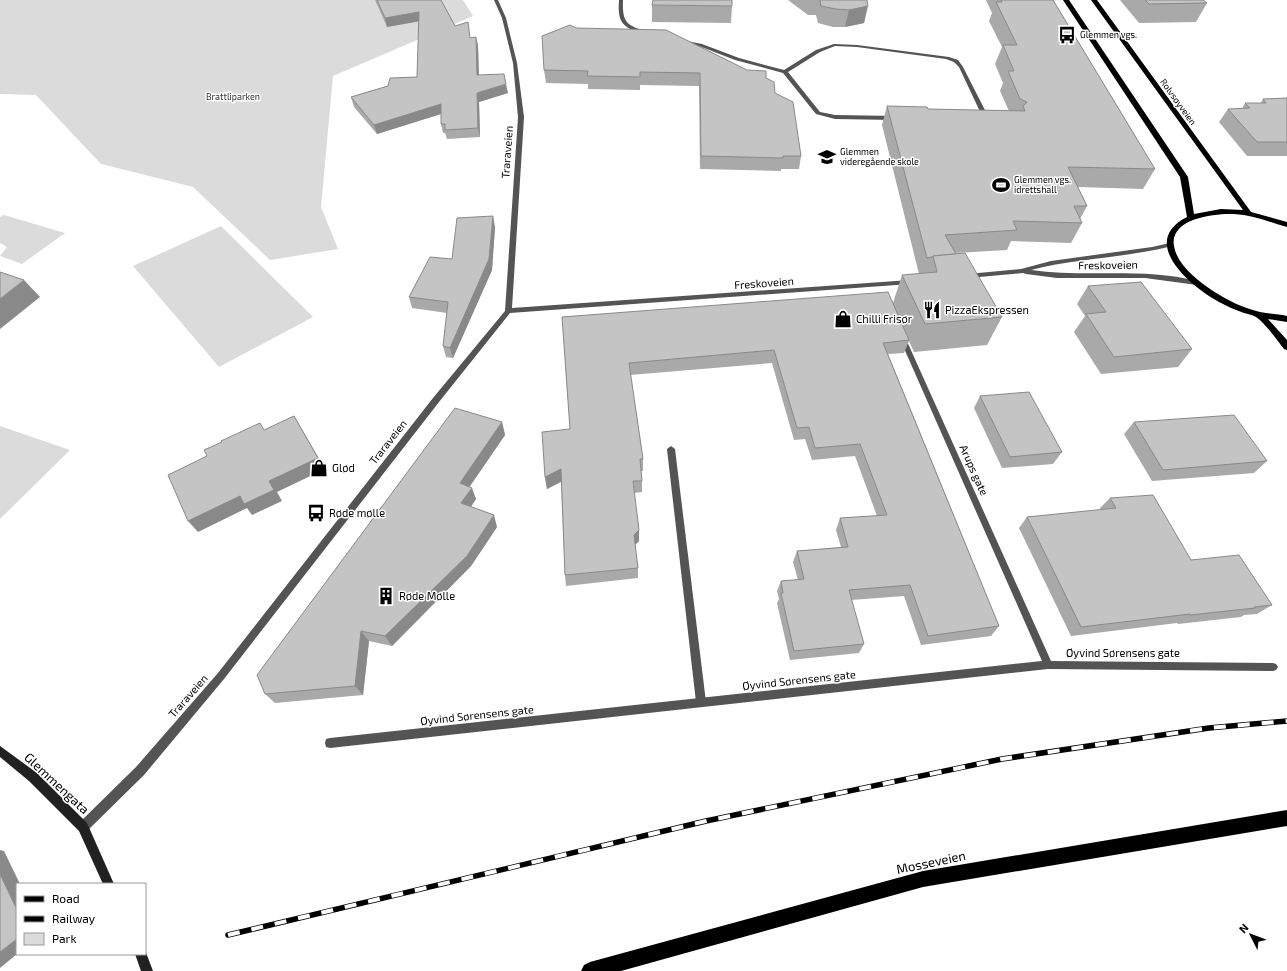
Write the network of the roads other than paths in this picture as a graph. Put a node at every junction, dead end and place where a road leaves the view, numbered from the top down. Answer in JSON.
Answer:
{"nodes":[{"id":1,"x":496,"y":0,"type":"edge"},
{"id":2,"x":621,"y":0,"type":"edge"},
{"id":3,"x":1066,"y":0,"type":"edge"},
{"id":4,"x":1094,"y":0,"type":"edge"},
{"id":5,"x":651,"y":34,"type":"edge"},
{"id":6,"x":672,"y":38,"type":"edge"},
{"id":7,"x":785,"y":72,"type":"junction"},
{"id":8,"x":899,"y":118,"type":"edge"},
{"id":9,"x":979,"y":121,"type":"edge"},
{"id":10,"x":987,"y":121,"type":"junction"},
{"id":11,"x":994,"y":121,"type":"edge"},
{"id":12,"x":1249,"y":214,"type":"junction"},
{"id":13,"x":1191,"y":217,"type":"junction"},
{"id":14,"x":1287,"y":224,"type":"edge"},
{"id":15,"x":1170,"y":245,"type":"junction"},
{"id":16,"x":1021,"y":271,"type":"junction"},
{"id":17,"x":958,"y":277,"type":"edge"},
{"id":18,"x":918,"y":281,"type":"edge"},
{"id":19,"x":1195,"y":283,"type":"junction"},
{"id":20,"x":508,"y":311,"type":"junction"},
{"id":21,"x":1259,"y":315,"type":"junction"},
{"id":22,"x":1287,"y":319,"type":"edge"},
{"id":23,"x":899,"y":329,"type":"edge"},
{"id":24,"x":1287,"y":347,"type":"edge"},
{"id":25,"x":670,"y":449,"type":"dead end"},
{"id":26,"x":1048,"y":665,"type":"junction"},
{"id":27,"x":1273,"y":667,"type":"dead end"},
{"id":28,"x":701,"y":702,"type":"junction"},
{"id":29,"x":330,"y":743,"type":"dead end"},
{"id":30,"x":0,"y":751,"type":"edge"},
{"id":31,"x":1287,"y":818,"type":"edge"},
{"id":32,"x":83,"y":827,"type":"junction"},
{"id":33,"x":109,"y":883,"type":"edge"},
{"id":34,"x":141,"y":955,"type":"edge"},
{"id":35,"x":147,"y":971,"type":"edge"},
{"id":36,"x":590,"y":971,"type":"edge"}],
"edges":[{"from":1,"to":20,"type":"street","name":"Traraveien"},
{"from":2,"to":5,"type":"street"},
{"from":3,"to":13,"type":"main road"},
{"from":4,"to":12,"type":"main road","name":"Rolvsøyveien"},
{"from":6,"to":7,"type":"street"},
{"from":7,"to":8,"type":"street"},
{"from":7,"to":10,"type":"street"},
{"from":9,"to":10,"type":"street"},
{"from":10,"to":11,"type":"street"},
{"from":12,"to":13,"type":"main road"},
{"from":12,"to":14,"type":"main road"},
{"from":13,"to":15,"type":"main road"},
{"from":15,"to":16,"type":"street","name":"Freskoveien"},
{"from":15,"to":19,"type":"main road"},
{"from":16,"to":17,"type":"street","name":"Freskoveien"},
{"from":16,"to":19,"type":"street","name":"Freskoveien"},
{"from":18,"to":20,"type":"street","name":"Freskoveien"},
{"from":19,"to":21,"type":"main road"},
{"from":20,"to":32,"type":"street","name":"Traraveien"},
{"from":21,"to":22,"type":"main road"},
{"from":21,"to":24,"type":"main road"},
{"from":23,"to":26,"type":"street","name":"Arups gate"},
{"from":25,"to":28,"type":"street"},
{"from":26,"to":27,"type":"street","name":"Øyvind Sørensens gate"},
{"from":26,"to":28,"type":"street","name":"Øyvind Sørensens gate"},
{"from":28,"to":29,"type":"street","name":"Øyvind Sørensens gate"},
{"from":30,"to":32,"type":"street","name":"Glemmengata"},
{"from":31,"to":36,"type":"highway","name":"Mosseveien"},
{"from":32,"to":33,"type":"street","name":"Glemmengata"},
{"from":34,"to":35,"type":"street"}]}
